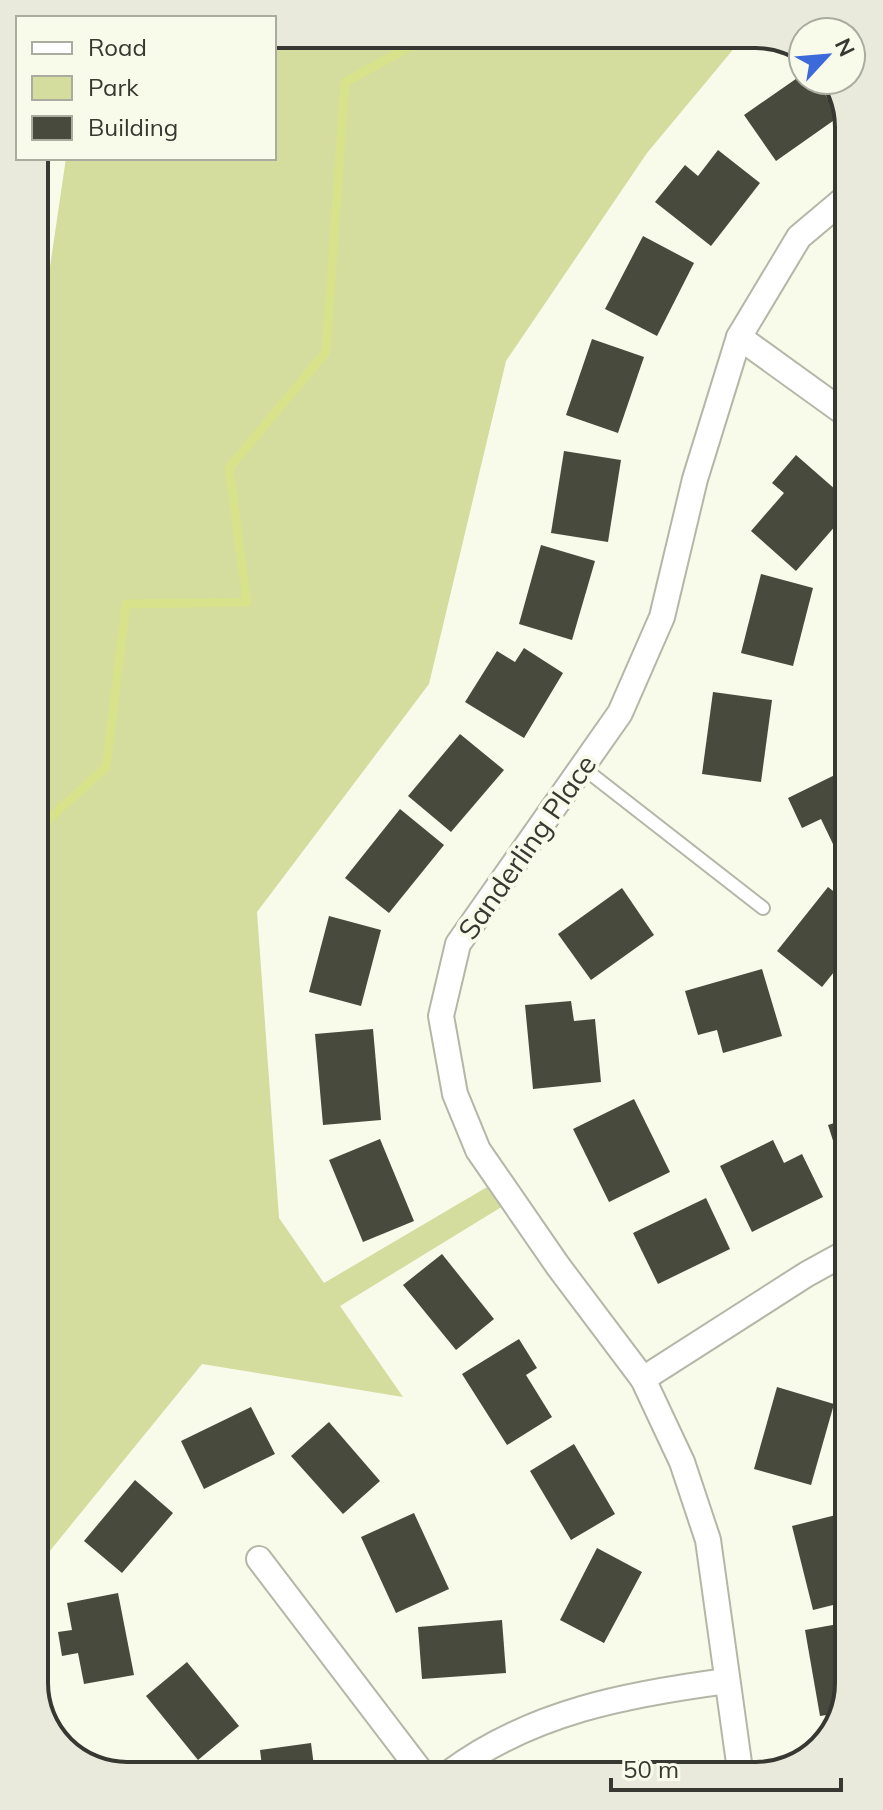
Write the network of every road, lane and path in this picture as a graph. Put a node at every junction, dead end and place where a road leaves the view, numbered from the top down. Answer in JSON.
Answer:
{"nodes":[{"id":1,"x":835,"y":207,"type":"edge"},
{"id":2,"x":739,"y":337,"type":"junction"},
{"id":3,"x":835,"y":406,"type":"edge"},
{"id":4,"x":582,"y":767,"type":"junction"},
{"id":5,"x":763,"y":908,"type":"dead end"},
{"id":6,"x":835,"y":1259,"type":"edge"},
{"id":7,"x":643,"y":1379,"type":"junction"},
{"id":8,"x":259,"y":1559,"type":"dead end"},
{"id":9,"x":727,"y":1681,"type":"junction"},
{"id":10,"x":414,"y":1762,"type":"edge"},
{"id":11,"x":466,"y":1762,"type":"edge"},
{"id":12,"x":739,"y":1762,"type":"edge"}],
"edges":[{"from":1,"to":2,"type":"street","name":"Sanderling Place"},
{"from":2,"to":3,"type":"street"},
{"from":2,"to":4,"type":"street","name":"Sanderling Place"},
{"from":4,"to":5,"type":"lane"},
{"from":4,"to":7,"type":"street","name":"Sanderling Place"},
{"from":6,"to":7,"type":"street"},
{"from":7,"to":9,"type":"street","name":"Sanderling Place"},
{"from":8,"to":10,"type":"street"},
{"from":9,"to":11,"type":"street"},
{"from":9,"to":12,"type":"street","name":"Sanderling Place"}]}
